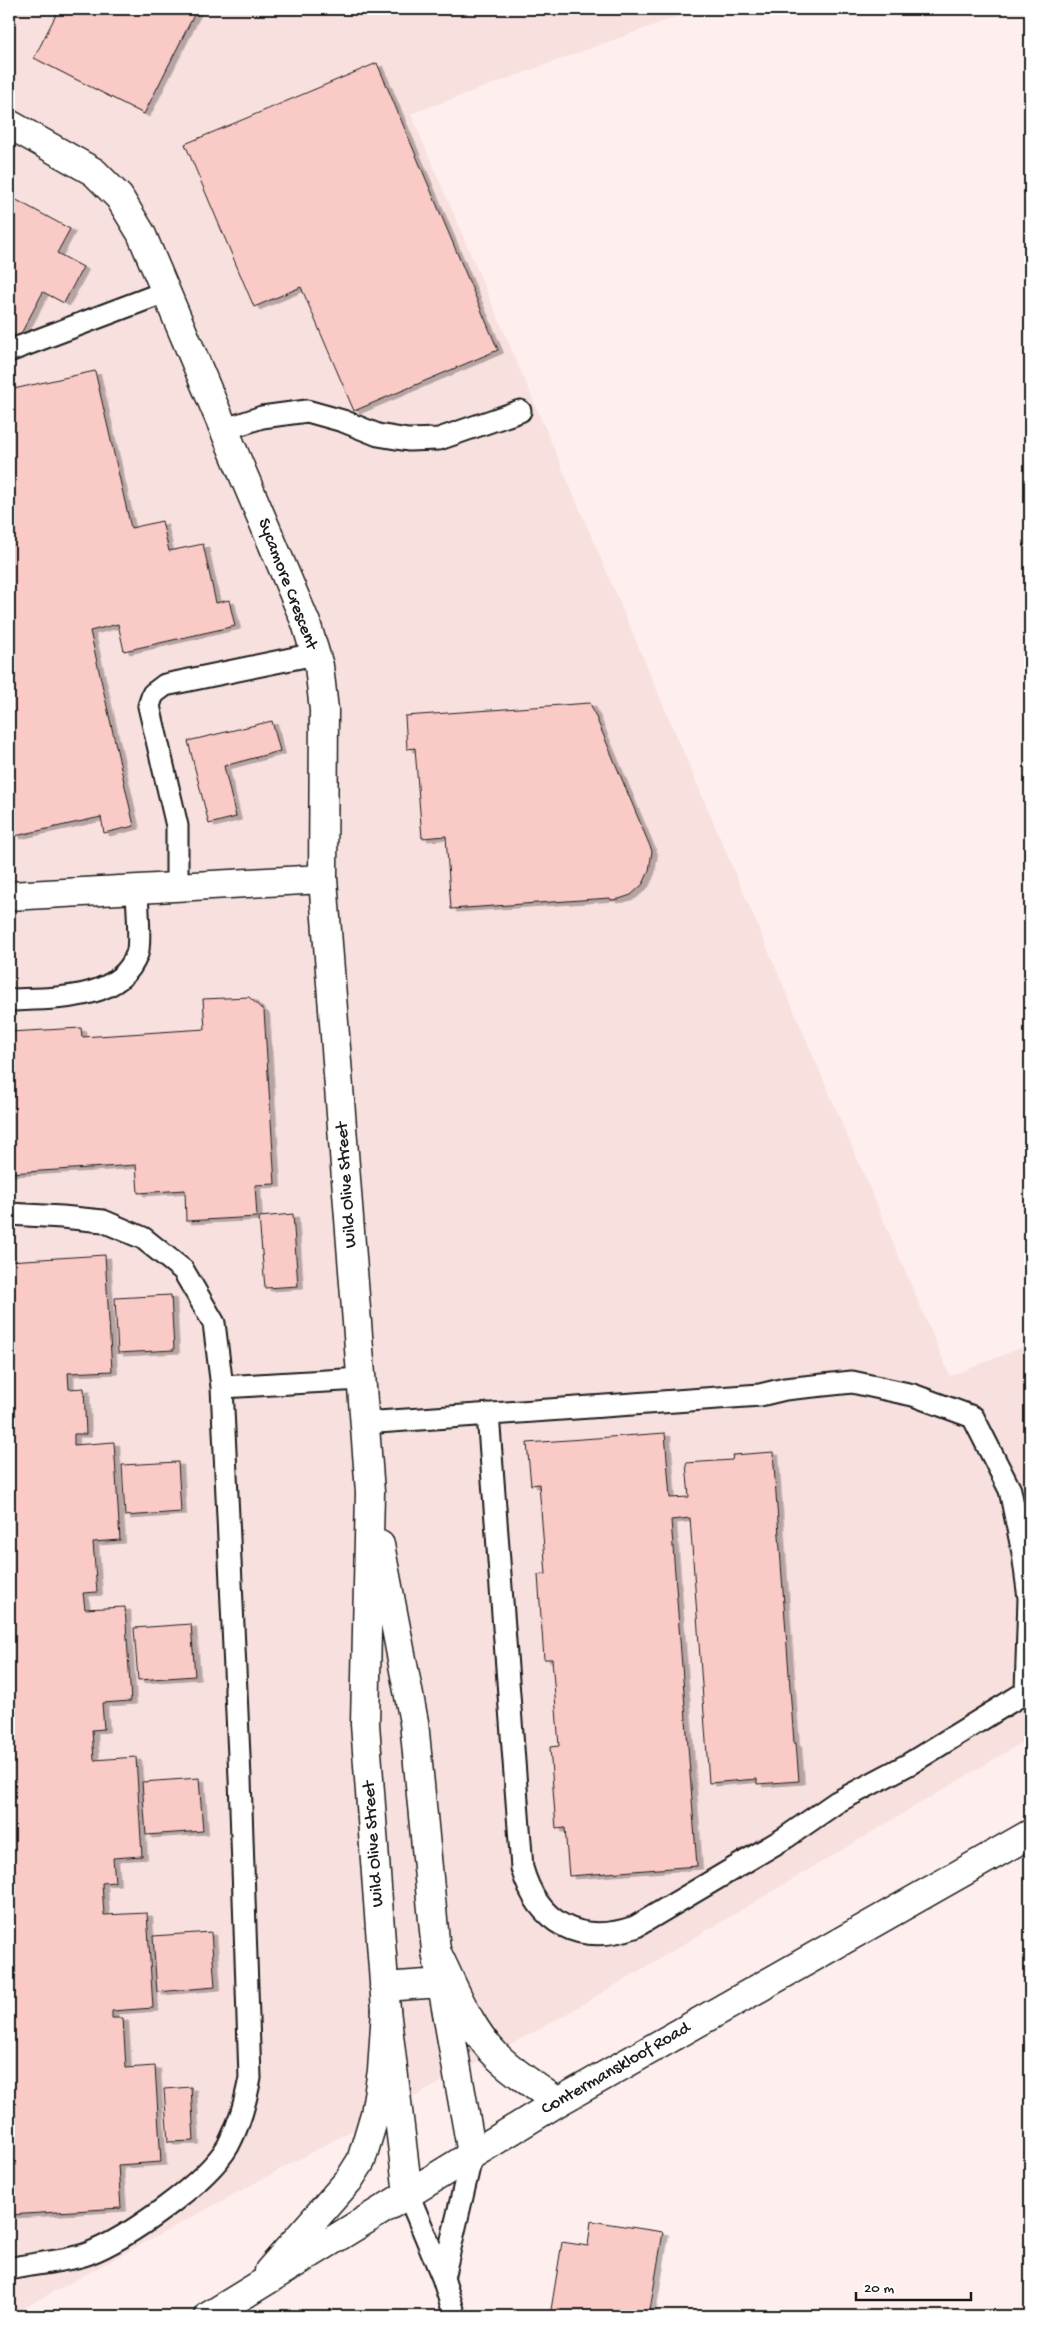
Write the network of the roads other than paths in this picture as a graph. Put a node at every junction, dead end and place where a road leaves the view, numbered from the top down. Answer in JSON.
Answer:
{"nodes":[{"id":1,"x":9,"y":124,"type":"edge"},
{"id":2,"x":165,"y":292,"type":"junction"},
{"id":3,"x":9,"y":351,"type":"edge"},
{"id":4,"x":520,"y":411,"type":"dead end"},
{"id":5,"x":223,"y":430,"type":"junction"},
{"id":6,"x":315,"y":654,"type":"junction"},
{"id":7,"x":324,"y":879,"type":"junction"},
{"id":8,"x":177,"y":887,"type":"junction"},
{"id":9,"x":137,"y":889,"type":"junction"},
{"id":10,"x":9,"y":896,"type":"edge"},
{"id":11,"x":9,"y":1000,"type":"edge"},
{"id":12,"x":9,"y":1214,"type":"edge"},
{"id":13,"x":361,"y":1379,"type":"junction"},
{"id":14,"x":222,"y":1387,"type":"junction"},
{"id":15,"x":488,"y":1414,"type":"junction"},
{"id":16,"x":364,"y":1423,"type":"junction"},
{"id":17,"x":370,"y":1492,"type":"junction"},
{"id":18,"x":1030,"y":1834,"type":"edge"},
{"id":19,"x":436,"y":1951,"type":"junction"},
{"id":20,"x":441,"y":1984,"type":"junction"},
{"id":21,"x":385,"y":1999,"type":"junction"},
{"id":22,"x":558,"y":2102,"type":"junction"},
{"id":23,"x":472,"y":2154,"type":"junction"},
{"id":24,"x":408,"y":2194,"type":"junction"},
{"id":25,"x":9,"y":2269,"type":"edge"},
{"id":26,"x":443,"y":2278,"type":"junction"},
{"id":27,"x":253,"y":2289,"type":"junction"},
{"id":28,"x":209,"y":2316,"type":"edge"},
{"id":29,"x":455,"y":2316,"type":"edge"}],
"edges":[{"from":1,"to":2,"type":"street","name":"Sycamore Crescent"},
{"from":2,"to":3,"type":"lane"},
{"from":2,"to":5,"type":"street","name":"Sycamore Crescent"},
{"from":4,"to":5,"type":"lane"},
{"from":5,"to":6,"type":"street","name":"Sycamore Crescent"},
{"from":6,"to":7,"type":"street","name":"Sycamore Crescent"},
{"from":6,"to":8,"type":"lane"},
{"from":7,"to":8,"type":"street"},
{"from":7,"to":13,"type":"street","name":"Wild Olive Street"},
{"from":8,"to":9,"type":"street"},
{"from":9,"to":10,"type":"street"},
{"from":9,"to":11,"type":"lane"},
{"from":12,"to":14,"type":"lane"},
{"from":13,"to":14,"type":"lane"},
{"from":13,"to":16,"type":"street","name":"Wild Olive Street"},
{"from":14,"to":25,"type":"lane"},
{"from":15,"to":15,"type":"lane"},
{"from":15,"to":16,"type":"lane"},
{"from":16,"to":17,"type":"street","name":"Wild Olive Street"},
{"from":17,"to":19,"type":"street","name":"Wild Olive Street"},
{"from":17,"to":21,"type":"street","name":"Wild Olive Street"},
{"from":18,"to":22,"type":"street","name":"Contermanskloof Road"},
{"from":19,"to":20,"type":"street","name":"Wild Olive Street"},
{"from":19,"to":22,"type":"street"},
{"from":20,"to":21,"type":"street"},
{"from":20,"to":23,"type":"street","name":"Wild Olive Street"},
{"from":21,"to":24,"type":"street","name":"Wild Olive Street"},
{"from":21,"to":27,"type":"street"},
{"from":22,"to":23,"type":"street","name":"Contermanskloof Road"},
{"from":23,"to":24,"type":"street","name":"Contermanskloof Road"},
{"from":23,"to":26,"type":"lane"},
{"from":24,"to":26,"type":"lane"},
{"from":24,"to":27,"type":"street","name":"Contermanskloof Road"},
{"from":26,"to":29,"type":"lane"},
{"from":27,"to":28,"type":"street","name":"Contermanskloof Road"}]}
